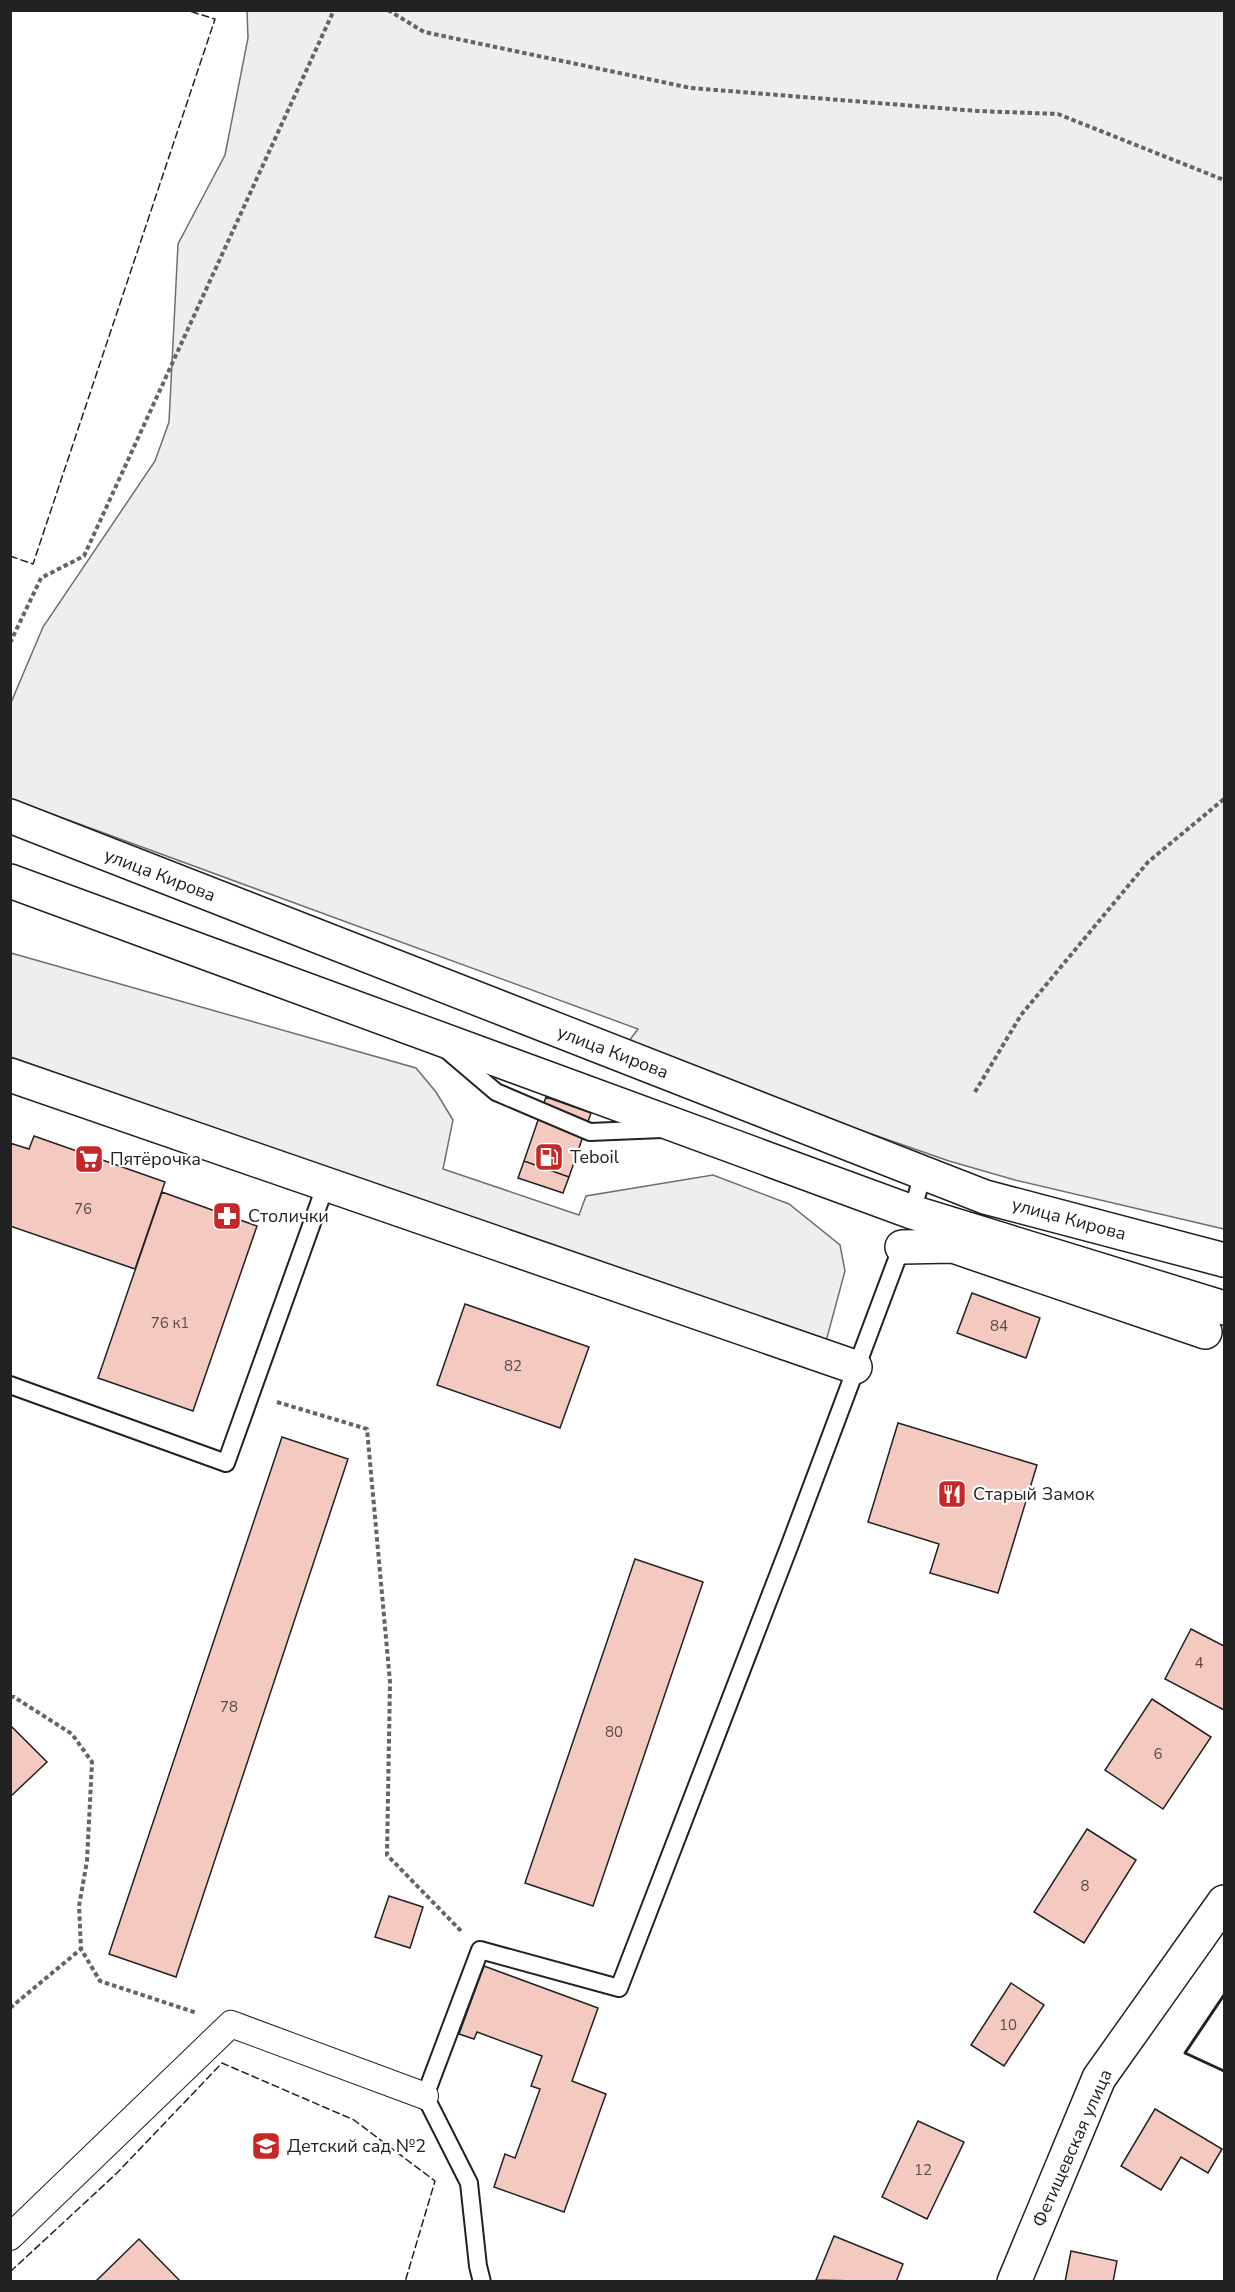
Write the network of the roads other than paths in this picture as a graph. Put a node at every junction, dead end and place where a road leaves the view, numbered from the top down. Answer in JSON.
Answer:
{"nodes":[{"id":1,"x":10,"y":816,"type":"edge"},
{"id":2,"x":10,"y":881,"type":"edge"},
{"id":3,"x":10,"y":1075,"type":"edge"},
{"id":4,"x":923,"y":1174,"type":"junction"},
{"id":5,"x":326,"y":1184,"type":"junction"},
{"id":6,"x":912,"y":1212,"type":"junction"},
{"id":7,"x":902,"y":1247,"type":"junction"},
{"id":8,"x":1224,"y":1260,"type":"edge"},
{"id":9,"x":1218,"y":1327,"type":"edge"},
{"id":10,"x":855,"y":1367,"type":"junction"},
{"id":11,"x":10,"y":1385,"type":"edge"},
{"id":12,"x":1224,"y":1902,"type":"edge"},
{"id":13,"x":425,"y":2096,"type":"junction"},
{"id":14,"x":10,"y":2237,"type":"edge"},
{"id":15,"x":482,"y":2282,"type":"edge"},
{"id":16,"x":1014,"y":2282,"type":"edge"}],
"edges":[{"from":1,"to":4,"type":"main road","name":"улица Кирова"},
{"from":2,"to":6,"type":"main road"},
{"from":3,"to":5,"type":"main road"},
{"from":4,"to":6,"type":"lane"},
{"from":4,"to":8,"type":"main road","name":"улица Кирова"},
{"from":5,"to":10,"type":"main road"},
{"from":5,"to":11,"type":"lane"},
{"from":6,"to":7,"type":"lane"},
{"from":6,"to":9,"type":"main road"},
{"from":7,"to":9,"type":"main road"},
{"from":7,"to":10,"type":"lane"},
{"from":10,"to":13,"type":"lane"},
{"from":12,"to":16,"type":"main road","name":"Фетищевская улица"},
{"from":13,"to":14,"type":"street"},
{"from":13,"to":15,"type":"lane"}]}
